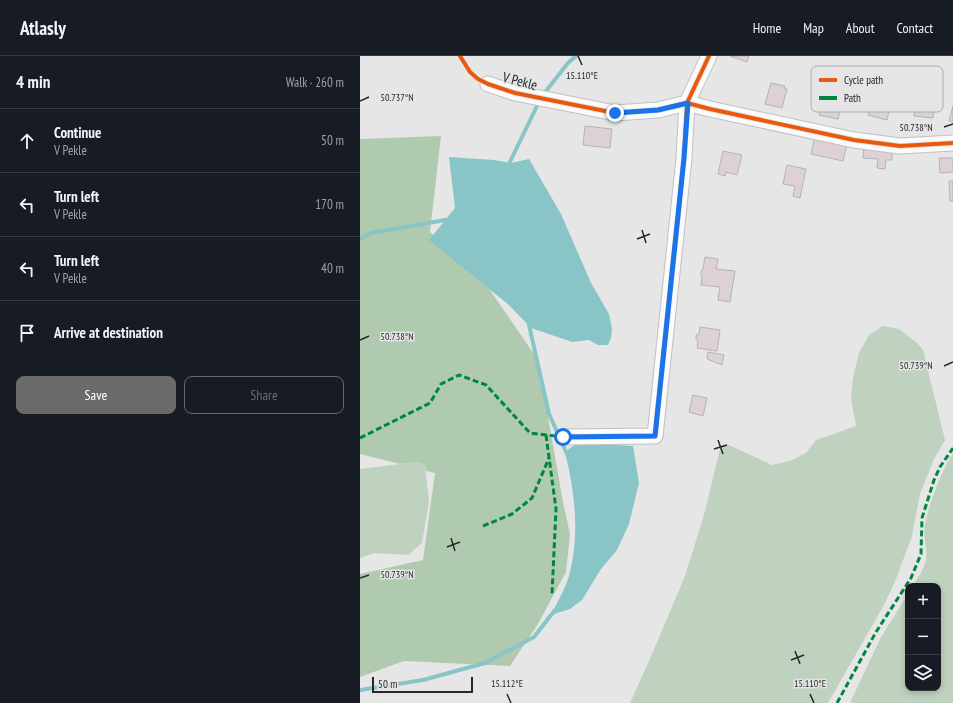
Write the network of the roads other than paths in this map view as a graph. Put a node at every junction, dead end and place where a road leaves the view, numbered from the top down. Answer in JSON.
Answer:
{"nodes":[{"id":1,"x":709,"y":56,"type":"edge"},
{"id":2,"x":488,"y":84,"type":"dead end"},
{"id":3,"x":688,"y":103,"type":"junction"},
{"id":4,"x":953,"y":143,"type":"edge"},
{"id":5,"x":563,"y":437,"type":"dead end"}],
"edges":[{"from":1,"to":3,"type":"street"},
{"from":2,"to":3,"type":"street","name":"V Pekle"},
{"from":3,"to":4,"type":"street","name":"V Pekle"},
{"from":3,"to":5,"type":"street"}]}
